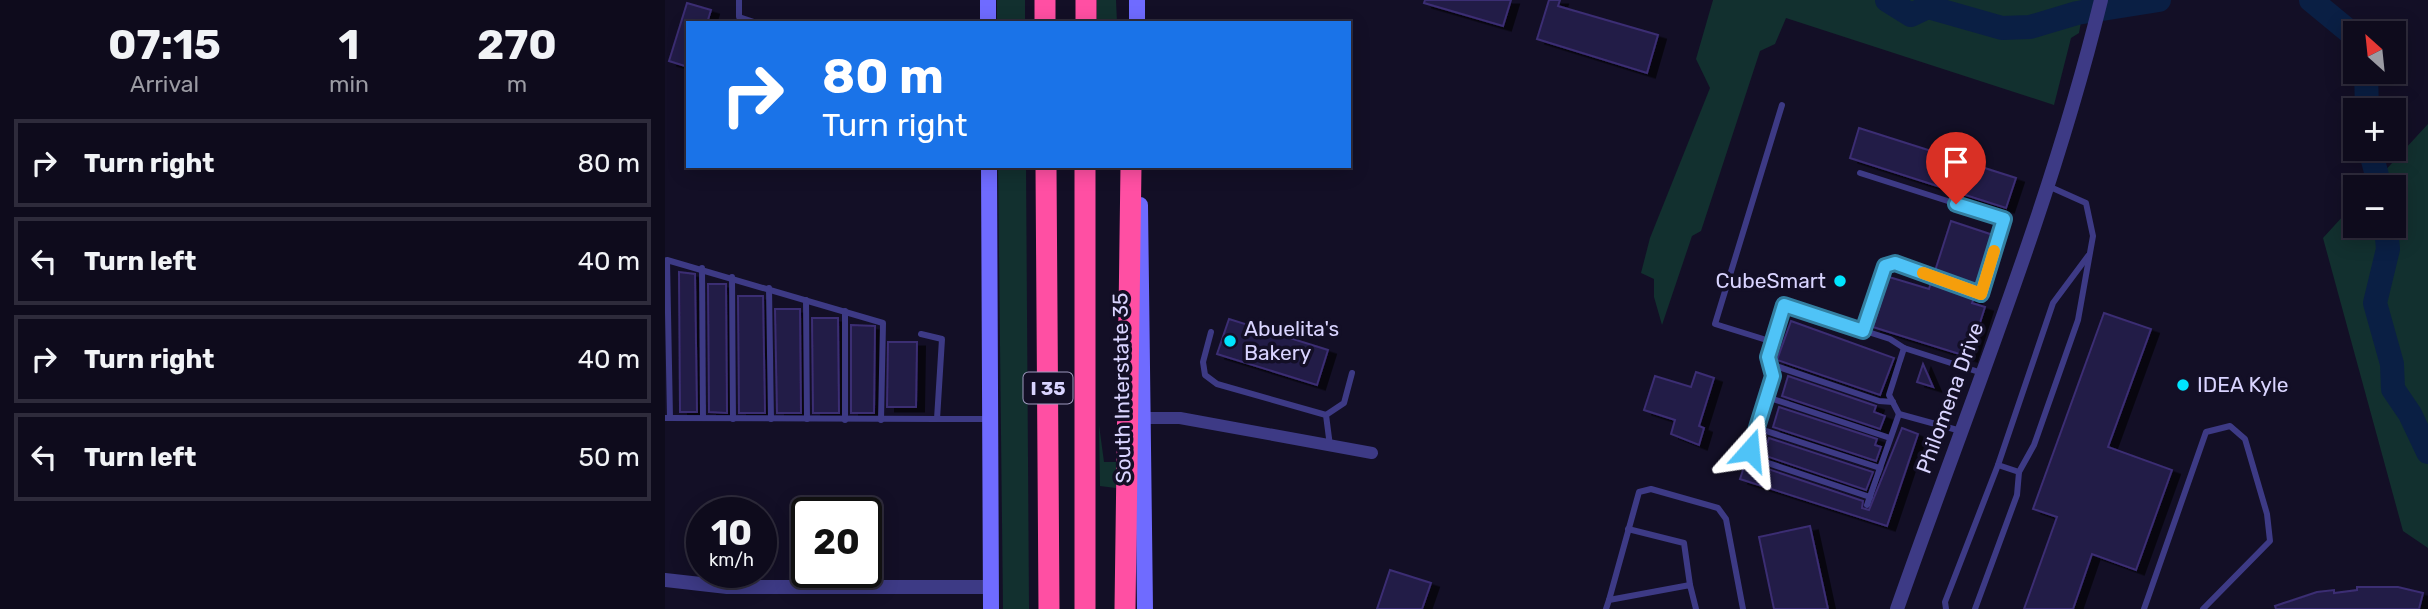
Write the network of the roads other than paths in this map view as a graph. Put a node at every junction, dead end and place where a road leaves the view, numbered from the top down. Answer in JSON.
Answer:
{"nodes":[{"id":1,"x":739,"y":0,"type":"edge"},
{"id":2,"x":988,"y":0,"type":"edge"},
{"id":3,"x":1045,"y":0,"type":"edge"},
{"id":4,"x":1086,"y":0,"type":"edge"},
{"id":5,"x":1137,"y":0,"type":"edge"},
{"id":6,"x":2101,"y":0,"type":"edge"},
{"id":7,"x":750,"y":21,"type":"edge"},
{"id":8,"x":988,"y":21,"type":"edge"},
{"id":9,"x":1045,"y":21,"type":"edge"},
{"id":10,"x":1086,"y":21,"type":"edge"},
{"id":11,"x":1137,"y":21,"type":"edge"},
{"id":12,"x":1782,"y":105,"type":"dead end"},
{"id":13,"x":989,"y":168,"type":"edge"},
{"id":14,"x":1046,"y":168,"type":"edge"},
{"id":15,"x":1085,"y":168,"type":"edge"},
{"id":16,"x":1131,"y":168,"type":"edge"},
{"id":17,"x":1139,"y":168,"type":"edge"},
{"id":18,"x":1860,"y":173,"type":"dead end"},
{"id":19,"x":2048,"y":186,"type":"junction"},
{"id":20,"x":2089,"y":255,"type":"junction"},
{"id":21,"x":702,"y":268,"type":"junction"},
{"id":22,"x":732,"y":277,"type":"junction"},
{"id":23,"x":769,"y":288,"type":"junction"},
{"id":24,"x":806,"y":300,"type":"junction"},
{"id":25,"x":845,"y":311,"type":"junction"},
{"id":26,"x":1863,"y":331,"type":"junction"},
{"id":27,"x":1210,"y":332,"type":"dead end"},
{"id":28,"x":921,"y":334,"type":"dead end"},
{"id":29,"x":1773,"y":342,"type":"junction"},
{"id":30,"x":1904,"y":348,"type":"junction"},
{"id":31,"x":1770,"y":364,"type":"junction"},
{"id":32,"x":1352,"y":373,"type":"dead end"},
{"id":33,"x":1982,"y":373,"type":"junction"},
{"id":34,"x":1767,"y":397,"type":"junction"},
{"id":35,"x":1893,"y":402,"type":"junction"},
{"id":36,"x":1899,"y":414,"type":"junction"},
{"id":37,"x":1326,"y":415,"type":"junction"},
{"id":38,"x":668,"y":418,"type":"edge"},
{"id":39,"x":703,"y":418,"type":"junction"},
{"id":40,"x":1145,"y":418,"type":"junction"},
{"id":41,"x":733,"y":419,"type":"junction"},
{"id":42,"x":771,"y":419,"type":"junction"},
{"id":43,"x":807,"y":419,"type":"junction"},
{"id":44,"x":845,"y":419,"type":"junction"},
{"id":45,"x":937,"y":419,"type":"junction"},
{"id":46,"x":990,"y":419,"type":"junction"},
{"id":47,"x":881,"y":420,"type":"junction"},
{"id":48,"x":1757,"y":428,"type":"junction"},
{"id":49,"x":1961,"y":431,"type":"junction"},
{"id":50,"x":1890,"y":438,"type":"junction"},
{"id":51,"x":1330,"y":446,"type":"junction"},
{"id":52,"x":1372,"y":453,"type":"dead end"},
{"id":53,"x":1998,"y":465,"type":"junction"},
{"id":54,"x":1880,"y":468,"type":"junction"},
{"id":55,"x":2019,"y":472,"type":"junction"},
{"id":56,"x":1870,"y":497,"type":"junction"},
{"id":57,"x":1867,"y":505,"type":"dead end"},
{"id":58,"x":1628,"y":529,"type":"junction"},
{"id":59,"x":665,"y":580,"type":"edge"},
{"id":60,"x":1691,"y":585,"type":"junction"},
{"id":61,"x":991,"y":587,"type":"junction"},
{"id":62,"x":1609,"y":600,"type":"junction"},
{"id":63,"x":991,"y":609,"type":"edge"},
{"id":64,"x":1049,"y":609,"type":"edge"},
{"id":65,"x":1085,"y":609,"type":"edge"},
{"id":66,"x":1125,"y":609,"type":"edge"},
{"id":67,"x":1145,"y":609,"type":"edge"},
{"id":68,"x":1606,"y":609,"type":"edge"},
{"id":69,"x":1696,"y":609,"type":"edge"},
{"id":70,"x":1743,"y":609,"type":"edge"},
{"id":71,"x":1897,"y":609,"type":"edge"},
{"id":72,"x":1946,"y":609,"type":"edge"},
{"id":73,"x":1975,"y":609,"type":"edge"},
{"id":74,"x":2144,"y":609,"type":"edge"},
{"id":75,"x":2203,"y":609,"type":"edge"}],
"edges":[{"from":1,"to":7,"type":"lane"},
{"from":2,"to":8,"type":"main road"},
{"from":3,"to":9,"type":"highway"},
{"from":4,"to":10,"type":"highway"},
{"from":5,"to":11,"type":"main road"},
{"from":6,"to":19,"type":"street","name":"Philomena Drive"},
{"from":12,"to":29,"type":"lane"},
{"from":13,"to":46,"type":"main road"},
{"from":14,"to":64,"type":"highway","number":"I 35"},
{"from":15,"to":65,"type":"highway","number":"I 35"},
{"from":16,"to":66,"type":"highway"},
{"from":17,"to":40,"type":"main road","name":"South Interstate 35"},
{"from":18,"to":26,"type":"lane"},
{"from":19,"to":20,"type":"lane"},
{"from":19,"to":33,"type":"street","name":"Philomena Drive"},
{"from":20,"to":53,"type":"lane"},
{"from":20,"to":55,"type":"lane"},
{"from":21,"to":22,"type":"lane"},
{"from":21,"to":38,"type":"lane"},
{"from":21,"to":39,"type":"lane"},
{"from":22,"to":23,"type":"lane"},
{"from":22,"to":41,"type":"lane"},
{"from":23,"to":24,"type":"lane"},
{"from":23,"to":42,"type":"lane"},
{"from":24,"to":25,"type":"lane"},
{"from":24,"to":43,"type":"lane"},
{"from":25,"to":44,"type":"lane"},
{"from":25,"to":47,"type":"lane"},
{"from":26,"to":29,"type":"lane"},
{"from":26,"to":30,"type":"lane"},
{"from":27,"to":37,"type":"lane"},
{"from":28,"to":45,"type":"lane"},
{"from":29,"to":31,"type":"lane"},
{"from":30,"to":33,"type":"lane"},
{"from":30,"to":35,"type":"lane"},
{"from":31,"to":34,"type":"lane"},
{"from":31,"to":35,"type":"lane"},
{"from":32,"to":37,"type":"lane"},
{"from":33,"to":49,"type":"street","name":"Philomena Drive"},
{"from":34,"to":48,"type":"lane"},
{"from":34,"to":50,"type":"lane"},
{"from":35,"to":36,"type":"lane"},
{"from":36,"to":49,"type":"lane"},
{"from":36,"to":50,"type":"lane"},
{"from":37,"to":51,"type":"lane"},
{"from":38,"to":39,"type":"lane"},
{"from":39,"to":41,"type":"lane"},
{"from":40,"to":51,"type":"street"},
{"from":40,"to":67,"type":"main road","name":"South Interstate 35"},
{"from":41,"to":42,"type":"lane"},
{"from":42,"to":43,"type":"lane"},
{"from":43,"to":44,"type":"lane"},
{"from":44,"to":47,"type":"lane"},
{"from":45,"to":46,"type":"lane"},
{"from":45,"to":47,"type":"lane"},
{"from":46,"to":61,"type":"main road"},
{"from":48,"to":54,"type":"lane"},
{"from":48,"to":56,"type":"lane"},
{"from":49,"to":71,"type":"street","name":"Philomena Drive"},
{"from":50,"to":54,"type":"lane"},
{"from":51,"to":52,"type":"street"},
{"from":53,"to":55,"type":"lane"},
{"from":53,"to":72,"type":"lane"},
{"from":54,"to":56,"type":"lane"},
{"from":55,"to":73,"type":"lane"},
{"from":56,"to":57,"type":"lane"},
{"from":58,"to":60,"type":"lane"},
{"from":58,"to":62,"type":"lane"},
{"from":58,"to":70,"type":"lane"},
{"from":59,"to":61,"type":"street"},
{"from":60,"to":62,"type":"lane"},
{"from":60,"to":69,"type":"lane"},
{"from":61,"to":63,"type":"main road"},
{"from":62,"to":68,"type":"lane"},
{"from":74,"to":75,"type":"lane"}]}
